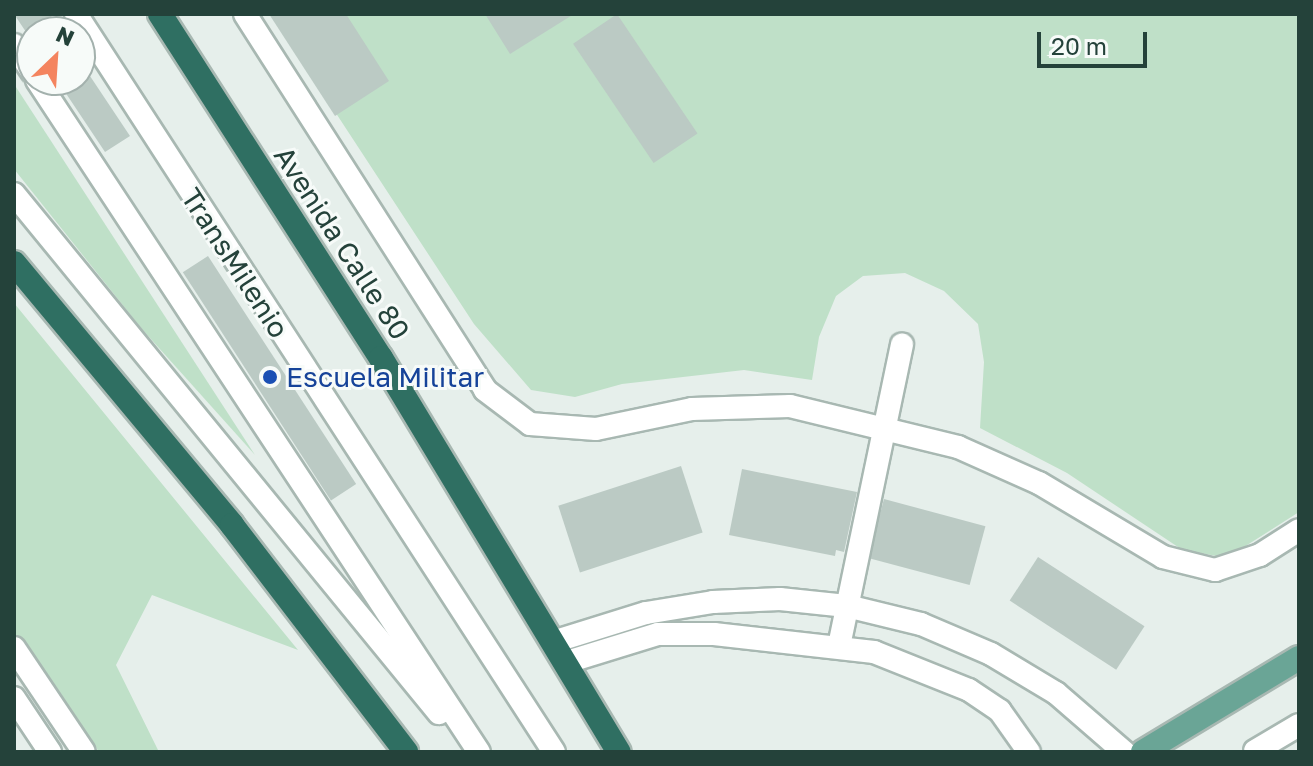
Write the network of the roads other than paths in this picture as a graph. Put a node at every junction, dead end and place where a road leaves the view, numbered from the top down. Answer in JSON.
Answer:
{"nodes":[{"id":1,"x":76,"y":14,"type":"edge"},
{"id":2,"x":160,"y":14,"type":"edge"},
{"id":3,"x":245,"y":14,"type":"edge"},
{"id":4,"x":48,"y":96,"type":"edge"},
{"id":5,"x":14,"y":194,"type":"edge"},
{"id":6,"x":14,"y":263,"type":"edge"},
{"id":7,"x":902,"y":345,"type":"dead end"},
{"id":8,"x":885,"y":428,"type":"junction"},
{"id":9,"x":1299,"y":530,"type":"edge"},
{"id":10,"x":847,"y":606,"type":"junction"},
{"id":11,"x":839,"y":646,"type":"junction"},
{"id":12,"x":14,"y":648,"type":"edge"},
{"id":13,"x":561,"y":652,"type":"junction"},
{"id":14,"x":1299,"y":658,"type":"edge"},
{"id":15,"x":14,"y":698,"type":"edge"},
{"id":16,"x":1299,"y":725,"type":"edge"},
{"id":17,"x":1255,"y":751,"type":"edge"},
{"id":18,"x":50,"y":752,"type":"edge"},
{"id":19,"x":84,"y":752,"type":"edge"},
{"id":20,"x":406,"y":752,"type":"edge"},
{"id":21,"x":471,"y":752,"type":"edge"},
{"id":22,"x":479,"y":752,"type":"edge"},
{"id":23,"x":554,"y":752,"type":"edge"},
{"id":24,"x":619,"y":752,"type":"edge"},
{"id":25,"x":1029,"y":752,"type":"edge"},
{"id":26,"x":1124,"y":752,"type":"edge"},
{"id":27,"x":1143,"y":752,"type":"edge"}],
"edges":[{"from":1,"to":23,"type":"lane","name":"TransMilenio"},
{"from":2,"to":13,"type":"highway","name":"Avenida Calle 80"},
{"from":3,"to":8,"type":"lane"},
{"from":4,"to":22,"type":"lane"},
{"from":5,"to":21,"type":"lane"},
{"from":6,"to":20,"type":"highway"},
{"from":7,"to":8,"type":"lane"},
{"from":8,"to":9,"type":"lane"},
{"from":8,"to":10,"type":"lane"},
{"from":10,"to":11,"type":"lane"},
{"from":10,"to":13,"type":"lane"},
{"from":10,"to":26,"type":"lane"},
{"from":11,"to":13,"type":"lane"},
{"from":11,"to":25,"type":"lane"},
{"from":12,"to":19,"type":"lane"},
{"from":13,"to":24,"type":"highway","name":"Avenida Calle 80"},
{"from":14,"to":27,"type":"main road"},
{"from":15,"to":18,"type":"lane"},
{"from":16,"to":17,"type":"lane"}]}
